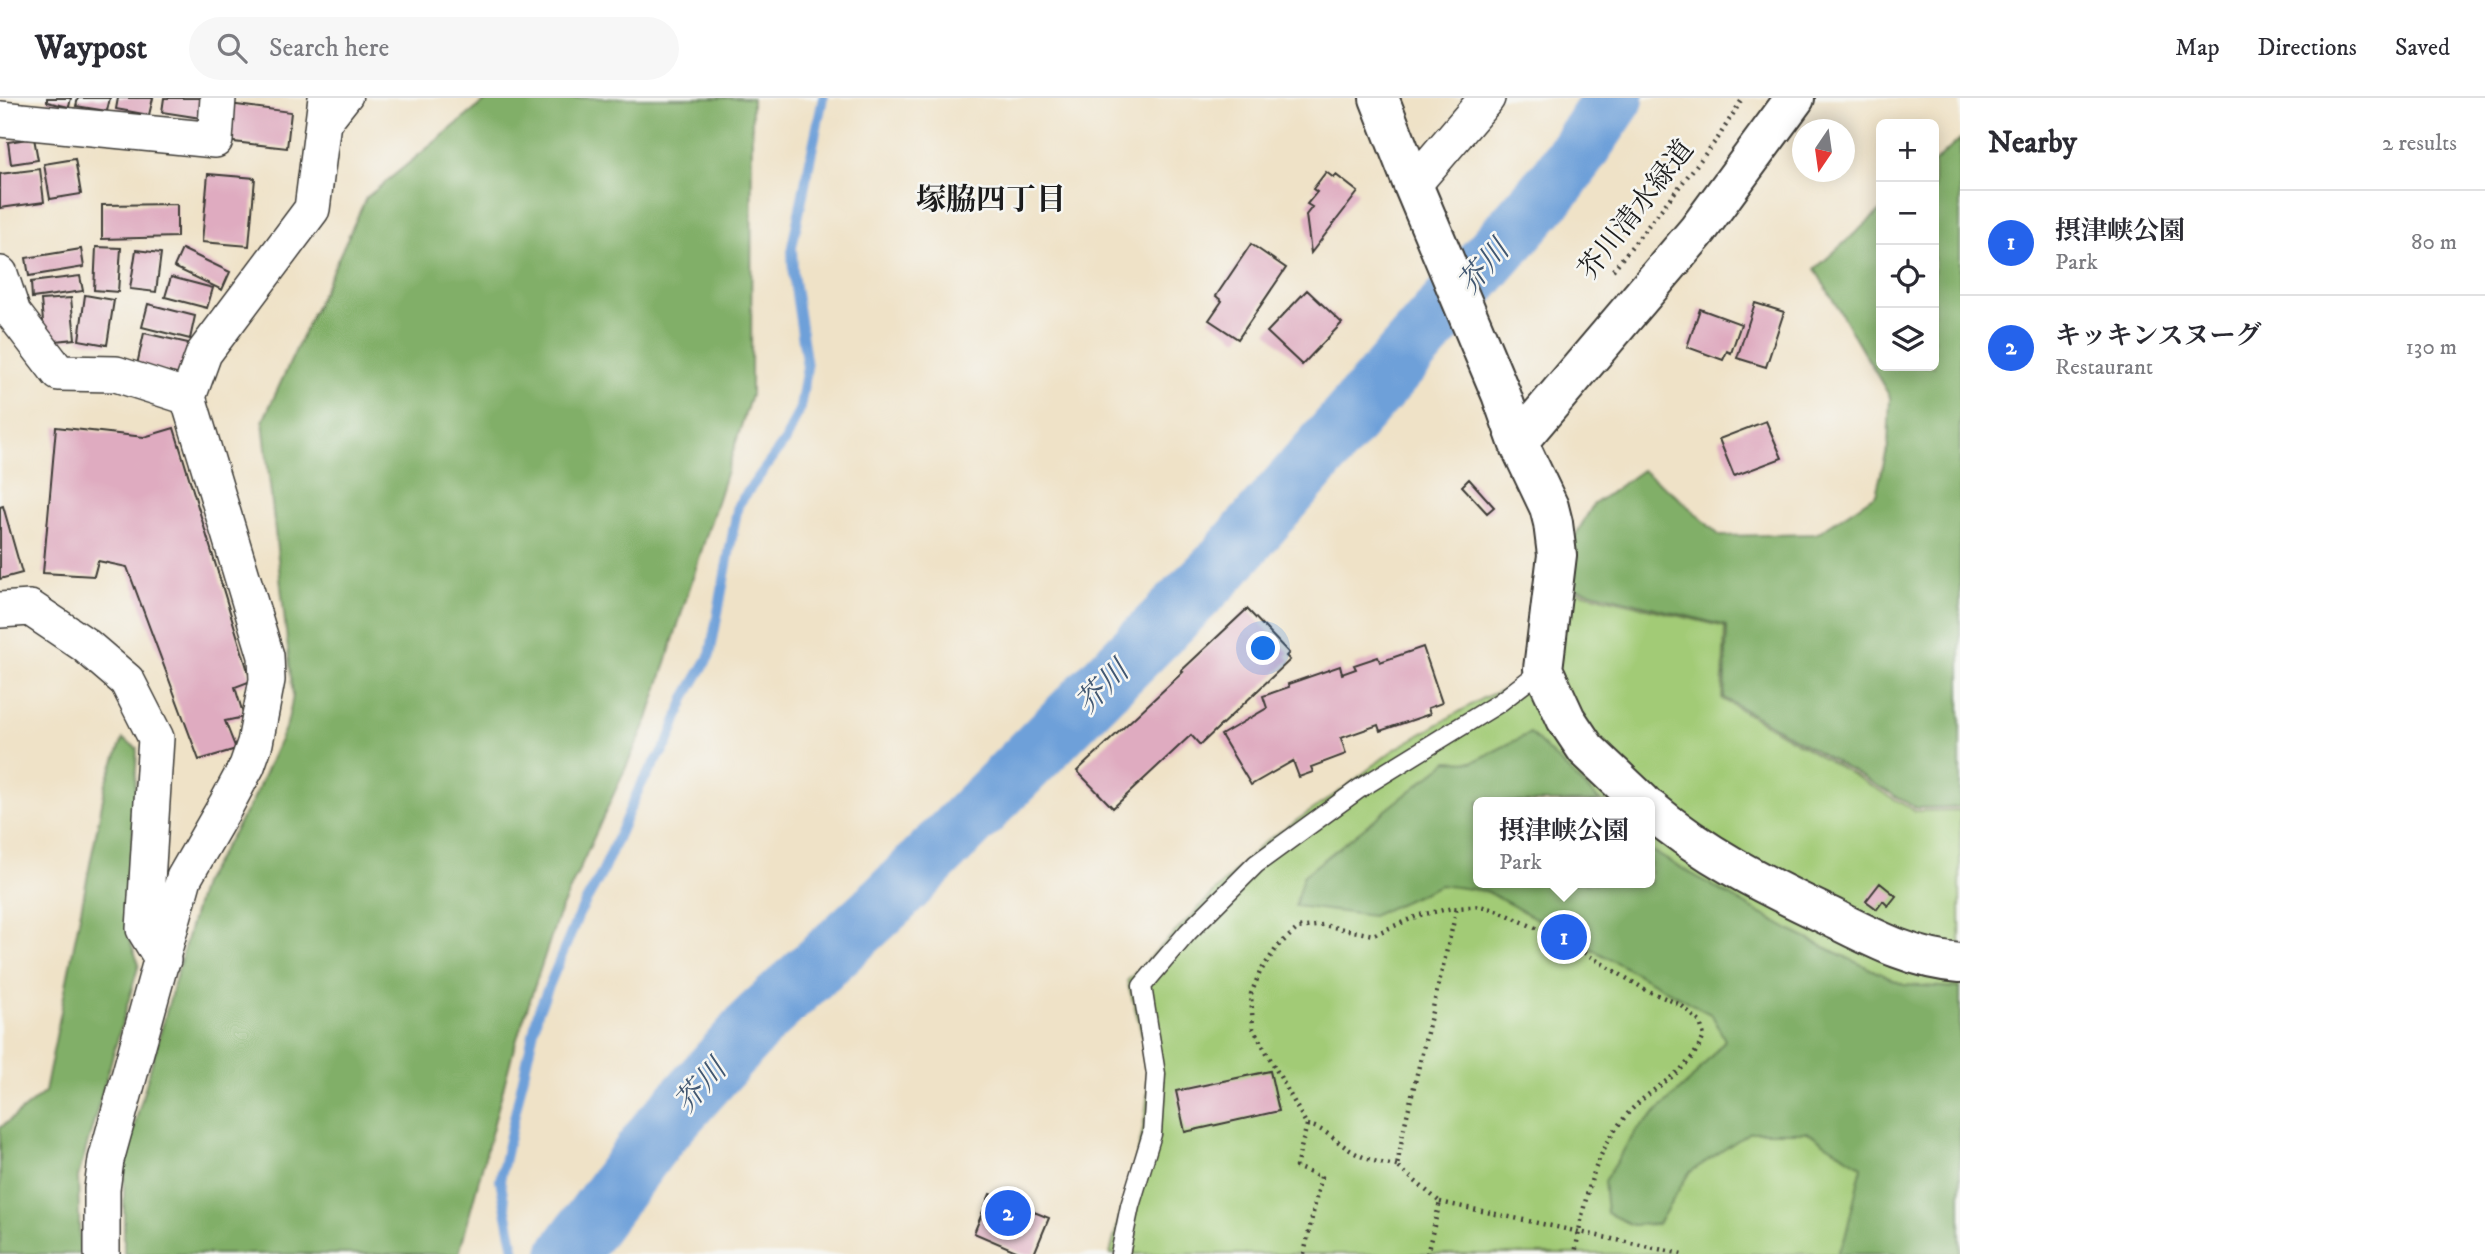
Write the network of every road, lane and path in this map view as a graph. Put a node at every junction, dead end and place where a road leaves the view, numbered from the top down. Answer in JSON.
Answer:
{"nodes":[{"id":1,"x":218,"y":98,"type":"edge"},
{"id":2,"x":326,"y":98,"type":"edge"},
{"id":3,"x":353,"y":98,"type":"edge"},
{"id":4,"x":1379,"y":98,"type":"edge"},
{"id":5,"x":1487,"y":98,"type":"edge"},
{"id":6,"x":1743,"y":98,"type":"edge"},
{"id":7,"x":1795,"y":98,"type":"edge"},
{"id":8,"x":0,"y":119,"type":"edge"},
{"id":9,"x":321,"y":139,"type":"junction"},
{"id":10,"x":1416,"y":191,"type":"junction"},
{"id":11,"x":0,"y":274,"type":"edge"},
{"id":12,"x":1605,"y":280,"type":"dead end"},
{"id":13,"x":1501,"y":394,"type":"junction"},
{"id":14,"x":1558,"y":394,"type":"junction"},
{"id":15,"x":188,"y":397,"type":"junction"},
{"id":16,"x":1518,"y":442,"type":"junction"},
{"id":17,"x":0,"y":610,"type":"edge"},
{"id":18,"x":1543,"y":669,"type":"junction"},
{"id":19,"x":1637,"y":797,"type":"edge"},
{"id":20,"x":1655,"y":813,"type":"edge"},
{"id":21,"x":1457,"y":908,"type":"junction"},
{"id":22,"x":163,"y":960,"type":"junction"},
{"id":23,"x":1960,"y":963,"type":"edge"},
{"id":24,"x":1307,"y":1125,"type":"junction"},
{"id":25,"x":1397,"y":1167,"type":"junction"},
{"id":26,"x":1440,"y":1202,"type":"junction"},
{"id":27,"x":1579,"y":1230,"type":"junction"},
{"id":28,"x":102,"y":1254,"type":"edge"},
{"id":29,"x":1120,"y":1254,"type":"edge"},
{"id":30,"x":1304,"y":1254,"type":"edge"},
{"id":31,"x":1427,"y":1254,"type":"edge"},
{"id":32,"x":1575,"y":1254,"type":"edge"},
{"id":33,"x":1682,"y":1254,"type":"edge"}],
"edges":[{"from":1,"to":8,"type":"street"},
{"from":2,"to":9,"type":"street"},
{"from":3,"to":9,"type":"lane"},
{"from":4,"to":10,"type":"street"},
{"from":5,"to":10,"type":"street"},
{"from":6,"to":12,"type":"path","name":"芥川清水緑道"},
{"from":7,"to":14,"type":"street"},
{"from":9,"to":15,"type":"street"},
{"from":10,"to":13,"type":"street"},
{"from":11,"to":15,"type":"street"},
{"from":13,"to":14,"type":"street"},
{"from":13,"to":16,"type":"street"},
{"from":14,"to":16,"type":"street"},
{"from":15,"to":22,"type":"street"},
{"from":16,"to":18,"type":"street"},
{"from":17,"to":22,"type":"street"},
{"from":18,"to":19,"type":"street"},
{"from":18,"to":29,"type":"lane"},
{"from":20,"to":23,"type":"street"},
{"from":21,"to":24,"type":"path"},
{"from":21,"to":25,"type":"path"},
{"from":21,"to":27,"type":"path"},
{"from":22,"to":28,"type":"street"},
{"from":24,"to":25,"type":"path"},
{"from":24,"to":30,"type":"path"},
{"from":25,"to":26,"type":"path"},
{"from":26,"to":27,"type":"path"},
{"from":26,"to":31,"type":"path"},
{"from":27,"to":32,"type":"path"},
{"from":27,"to":33,"type":"path"}]}
